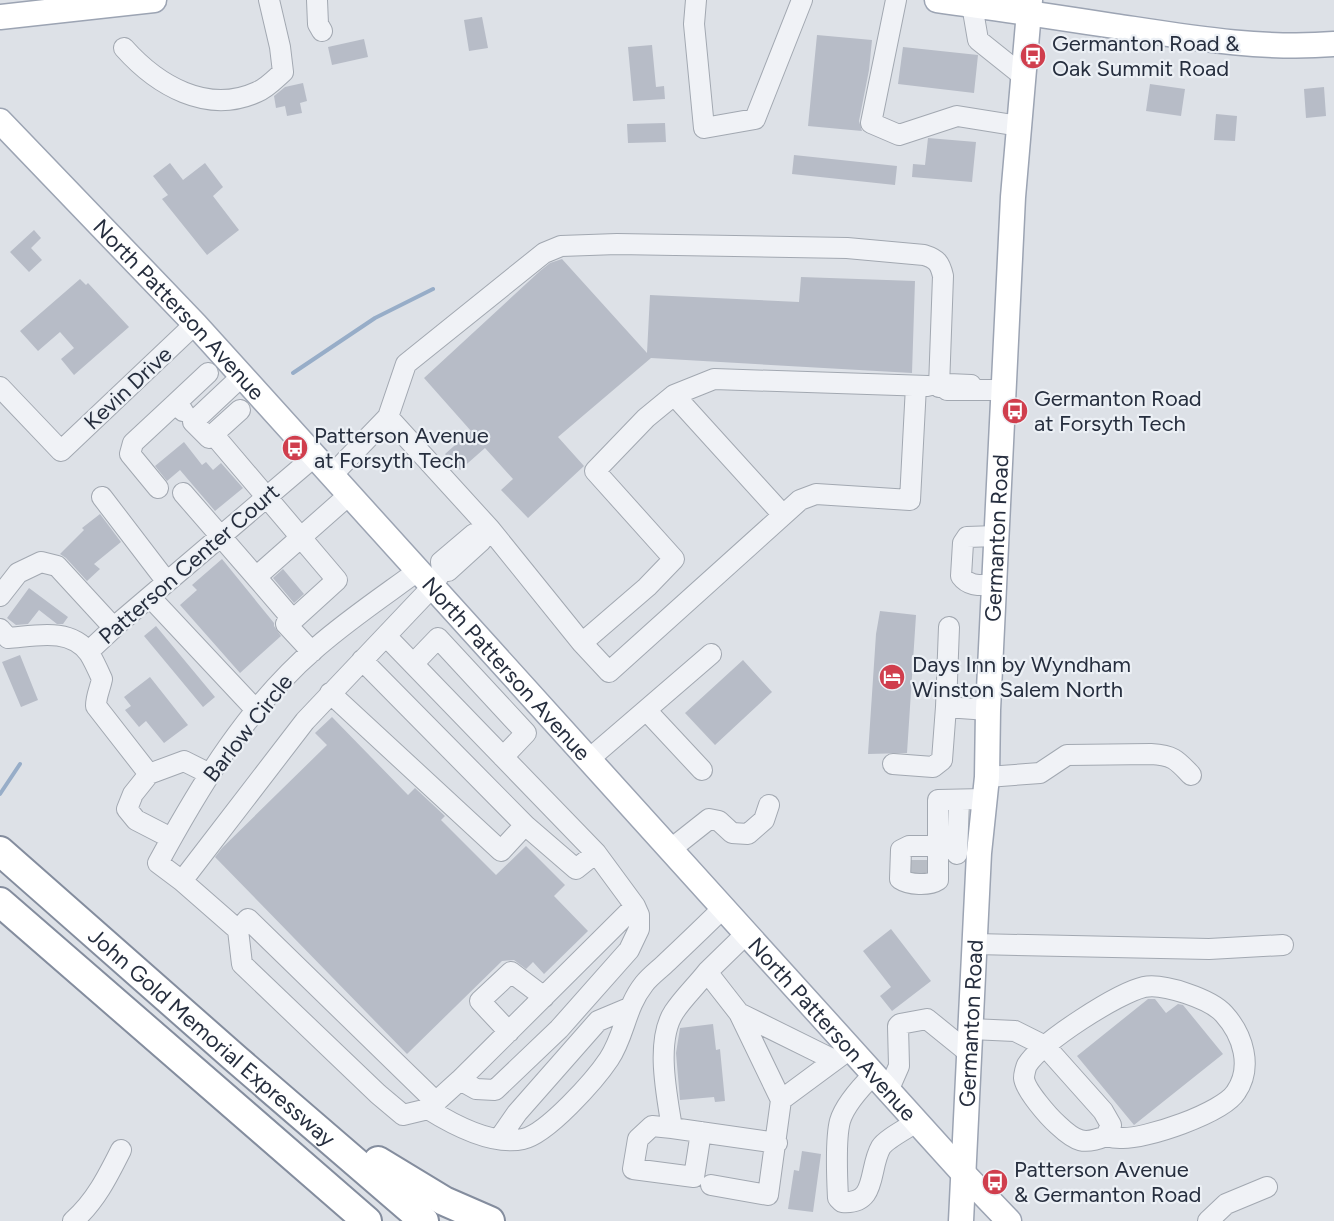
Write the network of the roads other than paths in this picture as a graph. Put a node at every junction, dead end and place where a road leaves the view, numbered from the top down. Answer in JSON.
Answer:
{"nodes":[{"id":1,"x":154,"y":0,"type":"edge"},
{"id":2,"x":270,"y":0,"type":"edge"},
{"id":3,"x":316,"y":0,"type":"edge"},
{"id":4,"x":696,"y":0,"type":"edge"},
{"id":5,"x":802,"y":0,"type":"edge"},
{"id":6,"x":896,"y":0,"type":"edge"},
{"id":7,"x":937,"y":0,"type":"edge"},
{"id":8,"x":972,"y":5,"type":"junction"},
{"id":9,"x":1029,"y":6,"type":"edge"},
{"id":10,"x":4,"y":11,"type":"edge"},
{"id":11,"x":322,"y":31,"type":"dead end"},
{"id":12,"x":1334,"y":44,"type":"edge"},
{"id":13,"x":124,"y":48,"type":"dead end"},
{"id":14,"x":1023,"y":76,"type":"junction"},
{"id":15,"x":0,"y":121,"type":"edge"},
{"id":16,"x":1019,"y":126,"type":"junction"},
{"id":17,"x":195,"y":324,"type":"junction"},
{"id":18,"x":208,"y":373,"type":"dead end"},
{"id":19,"x":242,"y":376,"type":"junction"},
{"id":20,"x":916,"y":386,"type":"junction"},
{"id":21,"x":0,"y":387,"type":"edge"},
{"id":22,"x":942,"y":387,"type":"junction"},
{"id":23,"x":1004,"y":390,"type":"junction"},
{"id":24,"x":674,"y":395,"type":"junction"},
{"id":25,"x":176,"y":404,"type":"junction"},
{"id":26,"x":240,"y":410,"type":"dead end"},
{"id":27,"x":388,"y":417,"type":"junction"},
{"id":28,"x":193,"y":422,"type":"junction"},
{"id":29,"x":213,"y":434,"type":"junction"},
{"id":30,"x":315,"y":456,"type":"junction"},
{"id":31,"x":332,"y":475,"type":"junction"},
{"id":32,"x":158,"y":488,"type":"dead end"},
{"id":33,"x":183,"y":493,"type":"dead end"},
{"id":34,"x":350,"y":494,"type":"junction"},
{"id":35,"x":102,"y":497,"type":"dead end"},
{"id":36,"x":266,"y":498,"type":"junction"},
{"id":37,"x":783,"y":515,"type":"junction"},
{"id":38,"x":485,"y":532,"type":"junction"},
{"id":39,"x":221,"y":536,"type":"junction"},
{"id":40,"x":996,"y":536,"type":"junction"},
{"id":41,"x":301,"y":537,"type":"junction"},
{"id":42,"x":431,"y":575,"type":"junction"},
{"id":43,"x":256,"y":577,"type":"junction"},
{"id":44,"x":167,"y":582,"type":"junction"},
{"id":45,"x":994,"y":585,"type":"junction"},
{"id":46,"x":0,"y":596,"type":"edge"},
{"id":47,"x":150,"y":597,"type":"junction"},
{"id":48,"x":293,"y":620,"type":"junction"},
{"id":49,"x":949,"y":627,"type":"dead end"},
{"id":50,"x":114,"y":628,"type":"junction"},
{"id":51,"x":0,"y":629,"type":"edge"},
{"id":52,"x":386,"y":636,"type":"junction"},
{"id":53,"x":582,"y":643,"type":"junction"},
{"id":54,"x":88,"y":652,"type":"junction"},
{"id":55,"x":312,"y":652,"type":"junction"},
{"id":56,"x":711,"y":654,"type":"dead end"},
{"id":57,"x":362,"y":660,"type":"junction"},
{"id":58,"x":412,"y":664,"type":"junction"},
{"id":59,"x":330,"y":693,"type":"junction"},
{"id":60,"x":488,"y":693,"type":"junction"},
{"id":61,"x":946,"y":707,"type":"junction"},
{"id":62,"x":256,"y":710,"type":"junction"},
{"id":63,"x":646,"y":710,"type":"junction"},
{"id":64,"x":988,"y":710,"type":"junction"},
{"id":65,"x":464,"y":717,"type":"junction"},
{"id":66,"x":503,"y":756,"type":"junction"},
{"id":67,"x":590,"y":759,"type":"junction"},
{"id":68,"x":893,"y":764,"type":"dead end"},
{"id":69,"x":702,"y":770,"type":"dead end"},
{"id":70,"x":149,"y":774,"type":"junction"},
{"id":71,"x":210,"y":774,"type":"junction"},
{"id":72,"x":1191,"y":775,"type":"dead end"},
{"id":73,"x":985,"y":788,"type":"junction"},
{"id":74,"x":769,"y":805,"type":"dead end"},
{"id":75,"x":525,"y":825,"type":"junction"},
{"id":76,"x":171,"y":838,"type":"junction"},
{"id":77,"x":671,"y":849,"type":"junction"},
{"id":78,"x":0,"y":850,"type":"edge"},
{"id":79,"x":596,"y":853,"type":"junction"},
{"id":80,"x":936,"y":859,"type":"junction"},
{"id":81,"x":182,"y":881,"type":"junction"},
{"id":82,"x":0,"y":902,"type":"edge"},
{"id":83,"x":635,"y":906,"type":"junction"},
{"id":84,"x":723,"y":908,"type":"junction"},
{"id":85,"x":238,"y":930,"type":"junction"},
{"id":86,"x":746,"y":934,"type":"junction"},
{"id":87,"x":975,"y":944,"type":"junction"},
{"id":88,"x":1283,"y":945,"type":"dead end"},
{"id":89,"x":707,"y":972,"type":"junction"},
{"id":90,"x":544,"y":997,"type":"junction"},
{"id":91,"x":629,"y":1008,"type":"junction"},
{"id":92,"x":739,"y":1013,"type":"junction"},
{"id":93,"x":971,"y":1029,"type":"junction"},
{"id":94,"x":509,"y":1032,"type":"junction"},
{"id":95,"x":1044,"y":1046,"type":"junction"},
{"id":96,"x":969,"y":1053,"type":"junction"},
{"id":97,"x":842,"y":1054,"type":"junction"},
{"id":98,"x":236,"y":1059,"type":"junction"},
{"id":99,"x":460,"y":1080,"type":"junction"},
{"id":100,"x":881,"y":1083,"type":"junction"},
{"id":101,"x":782,"y":1100,"type":"junction"},
{"id":102,"x":432,"y":1105,"type":"junction"},
{"id":103,"x":916,"y":1122,"type":"junction"},
{"id":104,"x":672,"y":1128,"type":"junction"},
{"id":105,"x":701,"y":1132,"type":"junction"},
{"id":106,"x":1106,"y":1136,"type":"junction"},
{"id":107,"x":499,"y":1139,"type":"junction"},
{"id":108,"x":777,"y":1143,"type":"junction"},
{"id":109,"x":121,"y":1150,"type":"dead end"},
{"id":110,"x":963,"y":1173,"type":"junction"},
{"id":111,"x":711,"y":1185,"type":"dead end"},
{"id":112,"x":1267,"y":1187,"type":"dead end"},
{"id":113,"x":73,"y":1221,"type":"edge"},
{"id":114,"x":367,"y":1221,"type":"edge"},
{"id":115,"x":424,"y":1221,"type":"edge"},
{"id":116,"x":490,"y":1221,"type":"edge"},
{"id":117,"x":961,"y":1221,"type":"edge"},
{"id":118,"x":1008,"y":1221,"type":"edge"},
{"id":119,"x":1208,"y":1221,"type":"edge"}],
"edges":[{"from":1,"to":10,"type":"main road"},
{"from":2,"to":13,"type":"street"},
{"from":3,"to":11,"type":"street"},
{"from":4,"to":5,"type":"street"},
{"from":6,"to":16,"type":"street"},
{"from":7,"to":8,"type":"main road"},
{"from":8,"to":9,"type":"main road"},
{"from":8,"to":14,"type":"street"},
{"from":9,"to":12,"type":"main road"},
{"from":9,"to":14,"type":"main road","name":"Germanton Road"},
{"from":14,"to":16,"type":"main road","name":"Germanton Road"},
{"from":15,"to":17,"type":"main road","name":"North Patterson Avenue"},
{"from":16,"to":23,"type":"main road","name":"Germanton Road"},
{"from":17,"to":19,"type":"main road","name":"North Patterson Avenue"},
{"from":17,"to":21,"type":"street","name":"Kevin Drive"},
{"from":18,"to":25,"type":"street"},
{"from":19,"to":28,"type":"street"},
{"from":19,"to":30,"type":"main road","name":"North Patterson Avenue"},
{"from":20,"to":22,"type":"street"},
{"from":20,"to":24,"type":"street"},
{"from":20,"to":37,"type":"street"},
{"from":22,"to":23,"type":"street"},
{"from":22,"to":27,"type":"street"},
{"from":23,"to":40,"type":"main road","name":"Germanton Road"},
{"from":24,"to":37,"type":"street"},
{"from":24,"to":53,"type":"street"},
{"from":25,"to":28,"type":"street"},
{"from":25,"to":32,"type":"street"},
{"from":26,"to":29,"type":"street"},
{"from":27,"to":31,"type":"street"},
{"from":27,"to":38,"type":"street"},
{"from":28,"to":29,"type":"street"},
{"from":29,"to":36,"type":"street"},
{"from":30,"to":31,"type":"main road","name":"North Patterson Avenue"},
{"from":30,"to":36,"type":"street","name":"Patterson Center Court"},
{"from":31,"to":34,"type":"main road","name":"North Patterson Avenue"},
{"from":33,"to":39,"type":"street"},
{"from":34,"to":41,"type":"street"},
{"from":34,"to":42,"type":"main road","name":"North Patterson Avenue"},
{"from":35,"to":44,"type":"street"},
{"from":36,"to":39,"type":"street","name":"Patterson Center Court"},
{"from":36,"to":41,"type":"street"},
{"from":37,"to":53,"type":"street"},
{"from":38,"to":42,"type":"street"},
{"from":38,"to":53,"type":"street"},
{"from":39,"to":43,"type":"street"},
{"from":39,"to":44,"type":"street","name":"Patterson Center Court"},
{"from":40,"to":45,"type":"main road","name":"Germanton Road"},
{"from":40,"to":45,"type":"street"},
{"from":41,"to":43,"type":"street"},
{"from":41,"to":48,"type":"street"},
{"from":42,"to":52,"type":"street"},
{"from":42,"to":55,"type":"street","name":"Barlow Circle"},
{"from":42,"to":67,"type":"main road","name":"North Patterson Avenue"},
{"from":43,"to":48,"type":"street"},
{"from":44,"to":47,"type":"street","name":"Patterson Center Court"},
{"from":45,"to":64,"type":"main road","name":"Germanton Road"},
{"from":46,"to":50,"type":"street"},
{"from":47,"to":50,"type":"street","name":"Patterson Center Court"},
{"from":47,"to":62,"type":"street"},
{"from":48,"to":55,"type":"street"},
{"from":49,"to":61,"type":"street"},
{"from":50,"to":54,"type":"street","name":"Patterson Center Court"},
{"from":51,"to":54,"type":"street"},
{"from":52,"to":57,"type":"street"},
{"from":52,"to":58,"type":"street"},
{"from":54,"to":70,"type":"street","name":"Patterson Center Court"},
{"from":55,"to":62,"type":"street","name":"Barlow Circle"},
{"from":56,"to":63,"type":"street"},
{"from":57,"to":59,"type":"street"},
{"from":57,"to":75,"type":"street"},
{"from":58,"to":60,"type":"street"},
{"from":58,"to":65,"type":"street"},
{"from":59,"to":75,"type":"street"},
{"from":59,"to":81,"type":"street"},
{"from":60,"to":65,"type":"street"},
{"from":60,"to":66,"type":"street"},
{"from":61,"to":64,"type":"street"},
{"from":61,"to":68,"type":"street"},
{"from":62,"to":71,"type":"street","name":"Barlow Circle"},
{"from":63,"to":67,"type":"street"},
{"from":63,"to":69,"type":"street"},
{"from":64,"to":73,"type":"main road","name":"Germanton Road"},
{"from":65,"to":66,"type":"street"},
{"from":66,"to":79,"type":"street"},
{"from":67,"to":77,"type":"main road","name":"North Patterson Avenue"},
{"from":70,"to":71,"type":"street"},
{"from":70,"to":76,"type":"street"},
{"from":71,"to":76,"type":"street","name":"Barlow Circle"},
{"from":72,"to":73,"type":"street"},
{"from":73,"to":80,"type":"main road","name":"Germanton Road"},
{"from":73,"to":80,"type":"street"},
{"from":74,"to":77,"type":"street"},
{"from":75,"to":79,"type":"street"},
{"from":76,"to":81,"type":"street","name":"Barlow Circle"},
{"from":77,"to":84,"type":"main road","name":"North Patterson Avenue"},
{"from":78,"to":98,"type":"highway","name":"John Gold Memorial Expressway"},
{"from":79,"to":83,"type":"street"},
{"from":80,"to":87,"type":"main road","name":"Germanton Road"},
{"from":81,"to":85,"type":"street"},
{"from":82,"to":114,"type":"highway","name":"John Gold Memorial Expressway"},
{"from":83,"to":90,"type":"street"},
{"from":83,"to":99,"type":"street"},
{"from":84,"to":86,"type":"main road","name":"North Patterson Avenue"},
{"from":84,"to":91,"type":"street"},
{"from":85,"to":102,"type":"street"},
{"from":85,"to":102,"type":"street"},
{"from":86,"to":89,"type":"street"},
{"from":86,"to":97,"type":"main road","name":"North Patterson Avenue"},
{"from":87,"to":88,"type":"street"},
{"from":87,"to":93,"type":"main road","name":"Germanton Road"},
{"from":89,"to":92,"type":"street"},
{"from":89,"to":104,"type":"street"},
{"from":90,"to":94,"type":"street"},
{"from":90,"to":94,"type":"street"},
{"from":91,"to":107,"type":"street"},
{"from":91,"to":107,"type":"street"},
{"from":92,"to":97,"type":"street"},
{"from":92,"to":101,"type":"street"},
{"from":93,"to":95,"type":"street"},
{"from":93,"to":96,"type":"main road","name":"Germanton Road"},
{"from":94,"to":99,"type":"street"},
{"from":95,"to":106,"type":"street"},
{"from":95,"to":106,"type":"street"},
{"from":95,"to":106,"type":"street"},
{"from":96,"to":100,"type":"street"},
{"from":96,"to":110,"type":"main road","name":"Germanton Road"},
{"from":97,"to":100,"type":"main road","name":"North Patterson Avenue"},
{"from":97,"to":101,"type":"street"},
{"from":98,"to":115,"type":"highway","name":"John Gold Memorial Expressway"},
{"from":98,"to":116,"type":"highway"},
{"from":99,"to":102,"type":"street"},
{"from":100,"to":103,"type":"main road","name":"North Patterson Avenue"},
{"from":100,"to":103,"type":"street"},
{"from":101,"to":108,"type":"street"},
{"from":102,"to":107,"type":"street"},
{"from":103,"to":110,"type":"main road","name":"North Patterson Avenue"},
{"from":104,"to":105,"type":"street"},
{"from":104,"to":105,"type":"street"},
{"from":105,"to":108,"type":"street"},
{"from":108,"to":111,"type":"street"},
{"from":109,"to":113,"type":"street"},
{"from":110,"to":117,"type":"main road","name":"Germanton Road"},
{"from":110,"to":118,"type":"main road","name":"North Patterson Avenue"},
{"from":112,"to":119,"type":"street"}]}
